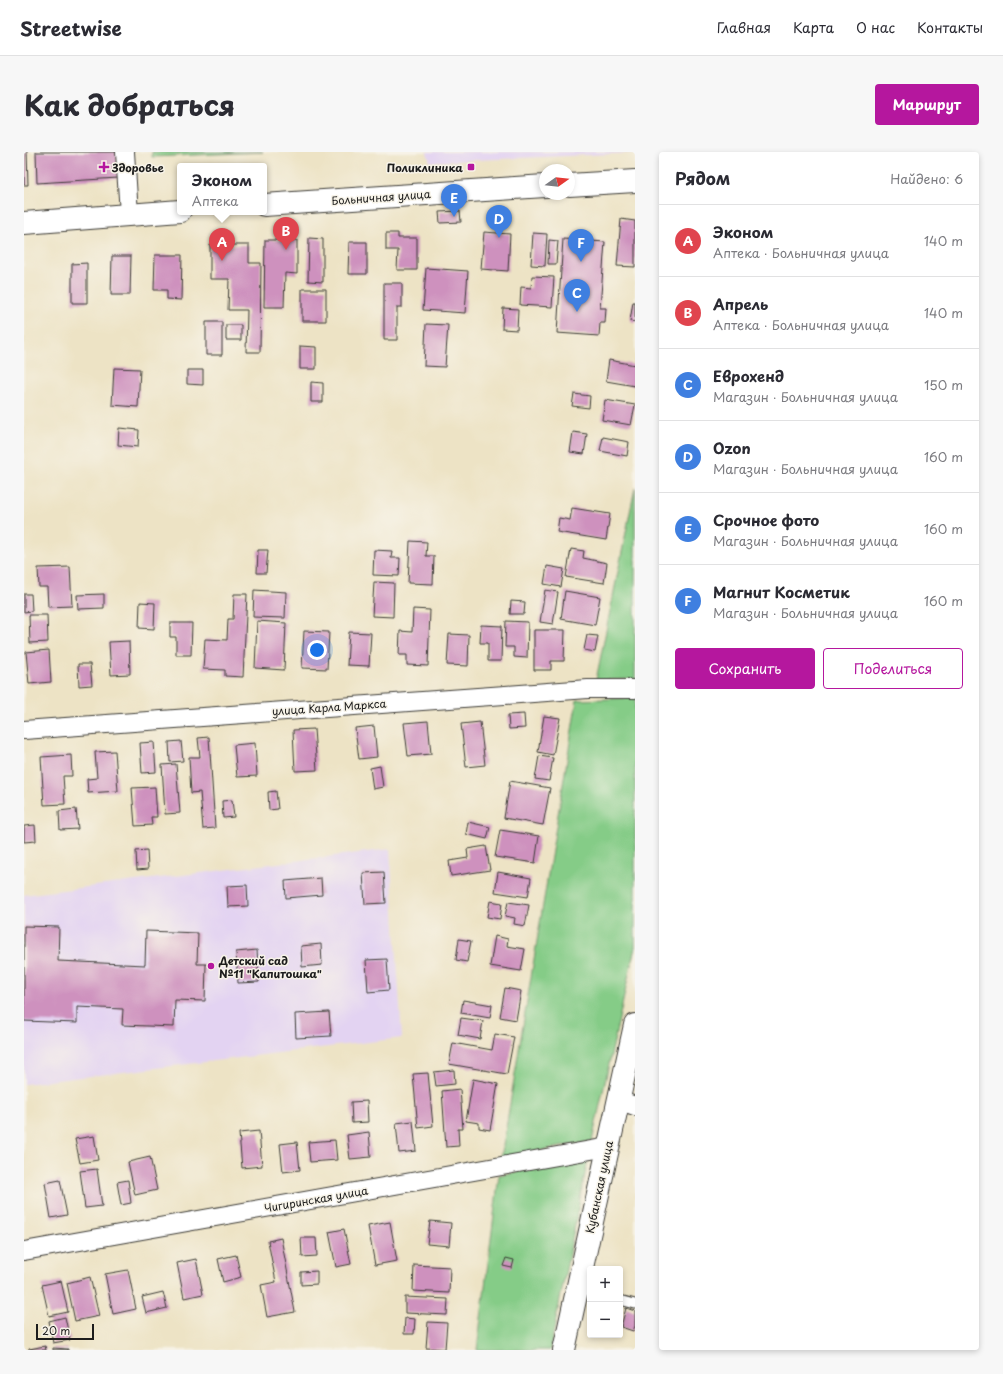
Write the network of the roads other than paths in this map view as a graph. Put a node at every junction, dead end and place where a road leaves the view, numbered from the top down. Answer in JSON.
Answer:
{"nodes":[{"id":1,"x":125,"y":152,"type":"edge"},
{"id":2,"x":635,"y":181,"type":"edge"},
{"id":3,"x":575,"y":185,"type":"edge"},
{"id":4,"x":539,"y":186,"type":"edge"},
{"id":5,"x":267,"y":205,"type":"edge"},
{"id":6,"x":177,"y":211,"type":"edge"},
{"id":7,"x":129,"y":214,"type":"junction"},
{"id":8,"x":24,"y":223,"type":"edge"},
{"id":9,"x":635,"y":689,"type":"edge"},
{"id":10,"x":24,"y":730,"type":"edge"},
{"id":11,"x":635,"y":1025,"type":"edge"},
{"id":12,"x":627,"y":1103,"type":"edge"},
{"id":13,"x":608,"y":1147,"type":"junction"},
{"id":14,"x":24,"y":1251,"type":"edge"},
{"id":15,"x":623,"y":1301,"type":"edge"},
{"id":16,"x":635,"y":1304,"type":"edge"},
{"id":17,"x":564,"y":1350,"type":"edge"}],
"edges":[{"from":1,"to":7,"type":"street"},
{"from":2,"to":3,"type":"street"},
{"from":4,"to":5,"type":"street","name":"Больничная улица"},
{"from":6,"to":7,"type":"street"},
{"from":7,"to":8,"type":"street"},
{"from":9,"to":10,"type":"street","name":"улица Карла Маркса"},
{"from":11,"to":12,"type":"street","name":"Кубанская улица"},
{"from":12,"to":13,"type":"street","name":"Кубанская улица"},
{"from":13,"to":14,"type":"street","name":"Чигиринская улица"},
{"from":13,"to":17,"type":"street","name":"Кубанская улица"},
{"from":15,"to":16,"type":"lane"}]}
